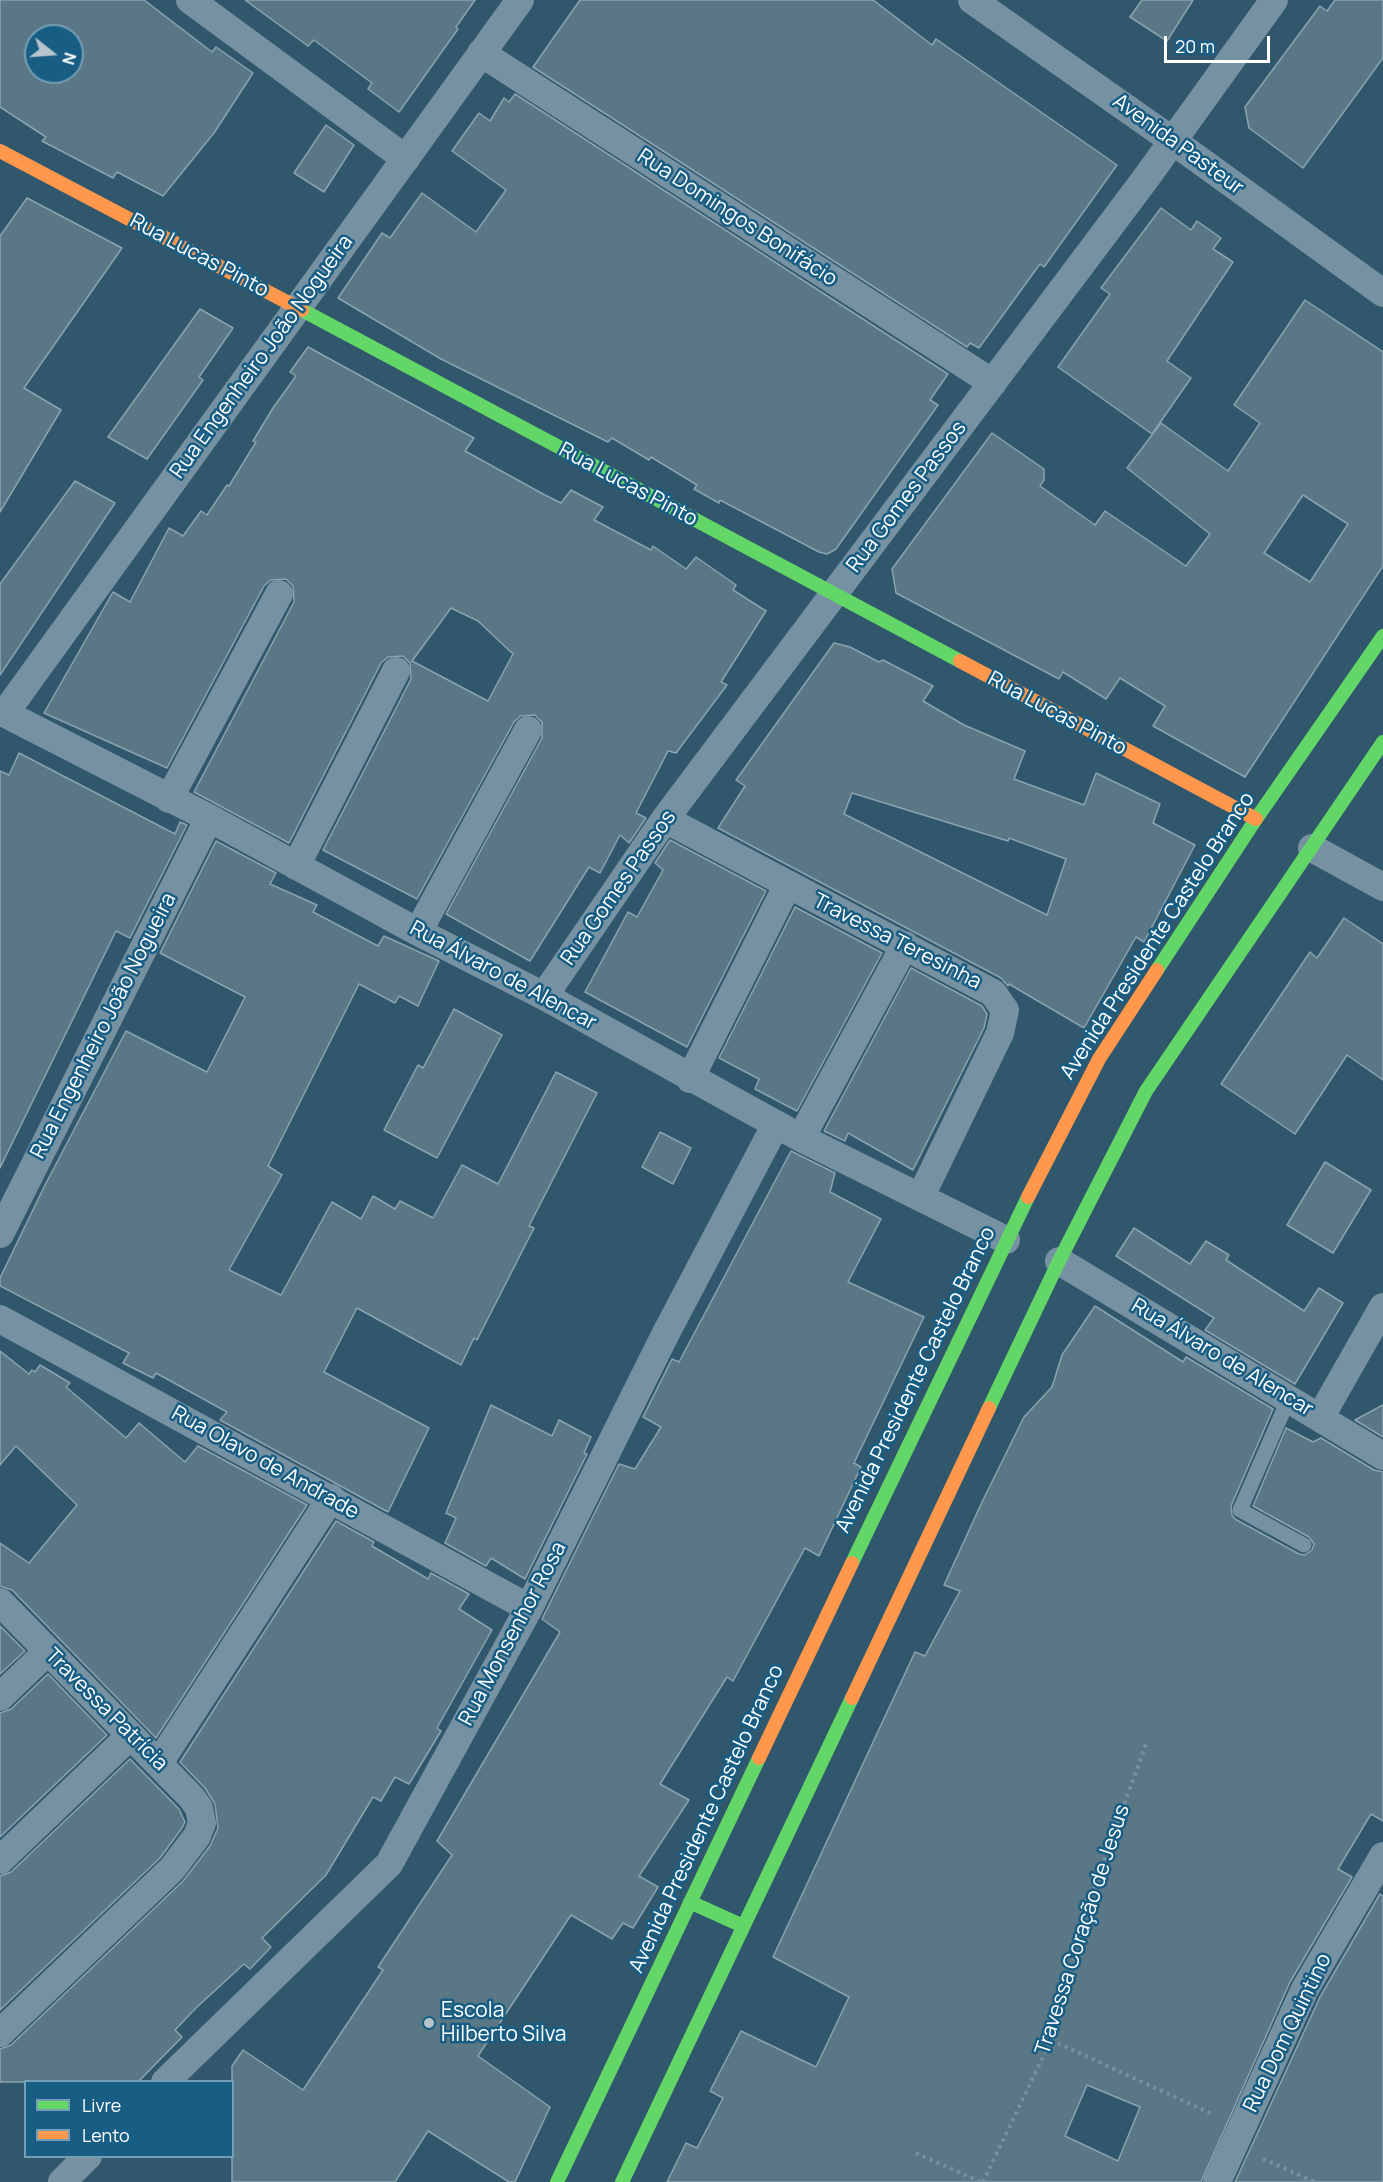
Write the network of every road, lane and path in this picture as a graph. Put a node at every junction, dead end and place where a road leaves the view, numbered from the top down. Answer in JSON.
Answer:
{"nodes":[{"id":1,"x":190,"y":0,"type":"edge"},
{"id":2,"x":520,"y":0,"type":"edge"},
{"id":3,"x":972,"y":0,"type":"edge"},
{"id":4,"x":1274,"y":0,"type":"edge"},
{"id":5,"x":481,"y":53,"type":"junction"},
{"id":6,"x":1173,"y":141,"type":"junction"},
{"id":7,"x":0,"y":151,"type":"edge"},
{"id":8,"x":406,"y":159,"type":"junction"},
{"id":9,"x":1383,"y":293,"type":"edge"},
{"id":10,"x":297,"y":307,"type":"junction"},
{"id":11,"x":993,"y":383,"type":"junction"},
{"id":12,"x":279,"y":594,"type":"dead end"},
{"id":13,"x":833,"y":595,"type":"junction"},
{"id":14,"x":1383,"y":636,"type":"edge"},
{"id":15,"x":396,"y":671,"type":"dead end"},
{"id":16,"x":2,"y":712,"type":"edge"},
{"id":17,"x":528,"y":730,"type":"dead end"},
{"id":18,"x":1383,"y":742,"type":"edge"},
{"id":19,"x":170,"y":799,"type":"junction"},
{"id":20,"x":209,"y":818,"type":"junction"},
{"id":21,"x":665,"y":819,"type":"junction"},
{"id":22,"x":1256,"y":819,"type":"junction"},
{"id":23,"x":1312,"y":848,"type":"junction"},
{"id":24,"x":296,"y":866,"type":"junction"},
{"id":25,"x":787,"y":886,"type":"junction"},
{"id":26,"x":1383,"y":887,"type":"edge"},
{"id":27,"x":417,"y":932,"type":"junction"},
{"id":28,"x":905,"y":945,"type":"junction"},
{"id":29,"x":544,"y":996,"type":"junction"},
{"id":30,"x":690,"y":1079,"type":"junction"},
{"id":31,"x":789,"y":1131,"type":"junction"},
{"id":32,"x":921,"y":1196,"type":"junction"},
{"id":33,"x":0,"y":1234,"type":"edge"},
{"id":34,"x":1006,"y":1240,"type":"junction"},
{"id":35,"x":1059,"y":1262,"type":"junction"},
{"id":36,"x":1383,"y":1307,"type":"edge"},
{"id":37,"x":0,"y":1319,"type":"edge"},
{"id":38,"x":1289,"y":1398,"type":"junction"},
{"id":39,"x":1321,"y":1416,"type":"junction"},
{"id":40,"x":1383,"y":1456,"type":"edge"},
{"id":41,"x":331,"y":1498,"type":"junction"},
{"id":42,"x":1304,"y":1545,"type":"dead end"},
{"id":43,"x":0,"y":1602,"type":"edge"},
{"id":44,"x":530,"y":1608,"type":"junction"},
{"id":45,"x":48,"y":1651,"type":"junction"},
{"id":46,"x":0,"y":1698,"type":"edge"},
{"id":47,"x":130,"y":1736,"type":"junction"},
{"id":48,"x":1147,"y":1741,"type":"dead end"},
{"id":49,"x":159,"y":1763,"type":"junction"},
{"id":50,"x":1383,"y":1856,"type":"edge"},
{"id":51,"x":0,"y":1860,"type":"edge"},
{"id":52,"x":690,"y":1902,"type":"junction"},
{"id":53,"x":743,"y":1926,"type":"junction"},
{"id":54,"x":0,"y":2033,"type":"edge"},
{"id":55,"x":1052,"y":2040,"type":"junction"},
{"id":56,"x":167,"y":2080,"type":"edge"},
{"id":57,"x":1239,"y":2137,"type":"junction"},
{"id":58,"x":916,"y":2153,"type":"dead end"},
{"id":59,"x":87,"y":2158,"type":"edge"},
{"id":60,"x":62,"y":2182,"type":"edge"},
{"id":61,"x":557,"y":2182,"type":"edge"},
{"id":62,"x":622,"y":2182,"type":"edge"},
{"id":63,"x":982,"y":2182,"type":"edge"},
{"id":64,"x":1218,"y":2182,"type":"edge"},
{"id":65,"x":1315,"y":2182,"type":"edge"}],
"edges":[{"from":1,"to":8,"type":"street"},
{"from":2,"to":5,"type":"street","name":"Rua Engenheiro João Nogueira"},
{"from":3,"to":6,"type":"street","name":"Avenida Pasteur"},
{"from":4,"to":6,"type":"street","name":"Rua Gomes Passos"},
{"from":5,"to":8,"type":"street","name":"Rua Engenheiro João Nogueira"},
{"from":5,"to":11,"type":"street","name":"Rua Domingos Bonifácio"},
{"from":6,"to":9,"type":"street","name":"Avenida Pasteur"},
{"from":6,"to":11,"type":"street","name":"Rua Gomes Passos"},
{"from":7,"to":10,"type":"main road","name":"Rua Lucas Pinto"},
{"from":8,"to":10,"type":"street","name":"Rua Engenheiro João Nogueira"},
{"from":10,"to":13,"type":"main road","name":"Rua Lucas Pinto"},
{"from":10,"to":16,"type":"street","name":"Rua Engenheiro João Nogueira"},
{"from":11,"to":13,"type":"street","name":"Rua Gomes Passos"},
{"from":12,"to":19,"type":"street"},
{"from":13,"to":21,"type":"street","name":"Rua Gomes Passos"},
{"from":13,"to":22,"type":"main road","name":"Rua Lucas Pinto"},
{"from":14,"to":22,"type":"main road","name":"Avenida Presidente Castelo Branco"},
{"from":15,"to":24,"type":"street"},
{"from":16,"to":19,"type":"street","name":"Rua Álvaro de Alencar"},
{"from":17,"to":27,"type":"street"},
{"from":18,"to":23,"type":"main road"},
{"from":19,"to":20,"type":"street","name":"Rua Álvaro de Alencar"},
{"from":20,"to":24,"type":"street","name":"Rua Álvaro de Alencar"},
{"from":20,"to":33,"type":"street","name":"Rua Engenheiro João Nogueira"},
{"from":21,"to":25,"type":"street","name":"Travessa Teresinha"},
{"from":21,"to":29,"type":"street","name":"Rua Gomes Passos"},
{"from":22,"to":34,"type":"main road","name":"Avenida Presidente Castelo Branco"},
{"from":23,"to":26,"type":"street"},
{"from":23,"to":35,"type":"main road"},
{"from":24,"to":27,"type":"street","name":"Rua Álvaro de Alencar"},
{"from":25,"to":28,"type":"street","name":"Travessa Teresinha"},
{"from":25,"to":30,"type":"street"},
{"from":27,"to":29,"type":"street","name":"Rua Álvaro de Alencar"},
{"from":28,"to":31,"type":"street","name":"Rua Monsenhor Rosa"},
{"from":28,"to":32,"type":"street","name":"Travessa Teresinha"},
{"from":29,"to":30,"type":"street","name":"Rua Álvaro de Alencar"},
{"from":30,"to":31,"type":"street","name":"Rua Álvaro de Alencar"},
{"from":31,"to":32,"type":"street","name":"Rua Álvaro de Alencar"},
{"from":31,"to":44,"type":"street","name":"Rua Monsenhor Rosa"},
{"from":32,"to":34,"type":"street","name":"Rua Álvaro de Alencar"},
{"from":34,"to":52,"type":"main road","name":"Avenida Presidente Castelo Branco"},
{"from":35,"to":38,"type":"street","name":"Rua Álvaro de Alencar"},
{"from":35,"to":53,"type":"main road"},
{"from":36,"to":39,"type":"street"},
{"from":37,"to":41,"type":"street","name":"Rua Olavo de Andrade"},
{"from":38,"to":39,"type":"street","name":"Rua Álvaro de Alencar"},
{"from":38,"to":42,"type":"lane"},
{"from":39,"to":40,"type":"street","name":"Rua Álvaro de Alencar"},
{"from":41,"to":44,"type":"street","name":"Rua Olavo de Andrade"},
{"from":41,"to":49,"type":"street"},
{"from":43,"to":45,"type":"street","name":"Travessa Patrícia"},
{"from":44,"to":56,"type":"street","name":"Rua Monsenhor Rosa"},
{"from":45,"to":46,"type":"street"},
{"from":45,"to":47,"type":"street","name":"Travessa Patrícia"},
{"from":47,"to":49,"type":"street","name":"Travessa Patrícia"},
{"from":47,"to":51,"type":"street"},
{"from":48,"to":55,"type":"path","name":"Travessa Coração de Jesus"},
{"from":49,"to":54,"type":"street","name":"Travessa Patrícia"},
{"from":50,"to":57,"type":"street","name":"Rua Dom Quintino"},
{"from":52,"to":53,"type":"main road"},
{"from":52,"to":61,"type":"main road","name":"Avenida Presidente Castelo Branco"},
{"from":53,"to":62,"type":"main road"},
{"from":55,"to":57,"type":"path"},
{"from":55,"to":63,"type":"path","name":"Travessa Coração de Jesus"},
{"from":57,"to":64,"type":"street","name":"Rua Dom Quintino"},
{"from":57,"to":65,"type":"path"},
{"from":58,"to":63,"type":"path","name":"Travessa Coração de Jesus"},
{"from":59,"to":60,"type":"street"}]}
